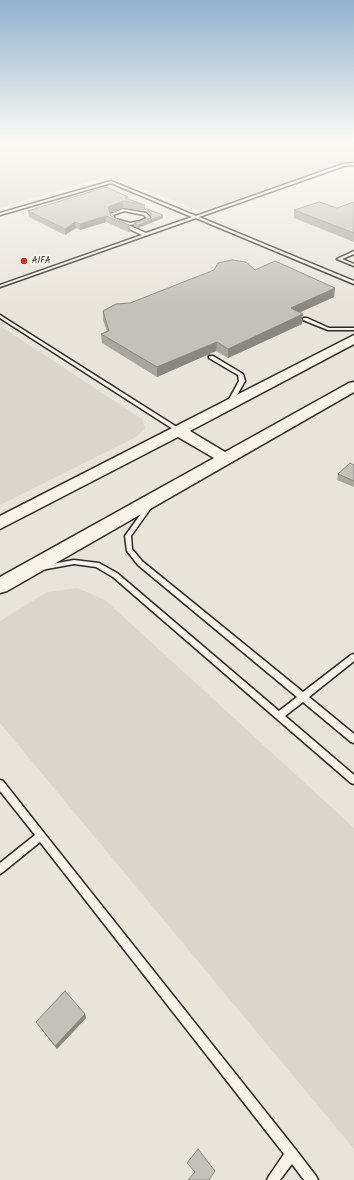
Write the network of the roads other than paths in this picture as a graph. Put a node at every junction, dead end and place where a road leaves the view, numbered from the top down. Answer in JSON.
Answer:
{"nodes":[{"id":1,"x":59,"y":197,"type":"edge"},
{"id":2,"x":147,"y":197,"type":"edge"},
{"id":3,"x":254,"y":197,"type":"edge"},
{"id":4,"x":0,"y":214,"type":"edge"},
{"id":5,"x":148,"y":216,"type":"junction"},
{"id":6,"x":196,"y":218,"type":"junction"},
{"id":7,"x":156,"y":220,"type":"edge"},
{"id":8,"x":118,"y":222,"type":"junction"},
{"id":9,"x":146,"y":235,"type":"junction"},
{"id":10,"x":354,"y":252,"type":"edge"},
{"id":11,"x":354,"y":265,"type":"edge"},
{"id":12,"x":354,"y":283,"type":"edge"},
{"id":13,"x":0,"y":286,"type":"edge"},
{"id":14,"x":0,"y":316,"type":"edge"},
{"id":15,"x":305,"y":319,"type":"dead end"},
{"id":16,"x":354,"y":329,"type":"edge"},
{"id":17,"x":354,"y":338,"type":"edge"},
{"id":18,"x":211,"y":357,"type":"edge"},
{"id":19,"x":354,"y":386,"type":"edge"},
{"id":20,"x":230,"y":403,"type":"junction"},
{"id":21,"x":178,"y":430,"type":"junction"},
{"id":22,"x":226,"y":459,"type":"junction"},
{"id":23,"x":153,"y":500,"type":"junction"},
{"id":24,"x":0,"y":523,"type":"edge"},
{"id":25,"x":27,"y":571,"type":"junction"},
{"id":26,"x":0,"y":586,"type":"edge"},
{"id":27,"x":354,"y":657,"type":"edge"},
{"id":28,"x":304,"y":697,"type":"junction"},
{"id":29,"x":279,"y":716,"type":"junction"},
{"id":30,"x":354,"y":739,"type":"edge"},
{"id":31,"x":354,"y":780,"type":"edge"},
{"id":32,"x":0,"y":784,"type":"edge"},
{"id":33,"x":41,"y":836,"type":"junction"},
{"id":34,"x":0,"y":869,"type":"edge"},
{"id":35,"x":292,"y":1154,"type":"junction"},
{"id":36,"x":272,"y":1180,"type":"edge"},
{"id":37,"x":312,"y":1180,"type":"edge"}],
"edges":[{"from":1,"to":4,"type":"lane"},
{"from":2,"to":6,"type":"lane"},
{"from":3,"to":6,"type":"lane"},
{"from":5,"to":7,"type":"lane"},
{"from":5,"to":8,"type":"lane"},
{"from":5,"to":8,"type":"lane"},
{"from":6,"to":9,"type":"lane"},
{"from":6,"to":12,"type":"lane"},
{"from":8,"to":9,"type":"lane"},
{"from":9,"to":13,"type":"lane"},
{"from":10,"to":11,"type":"lane"},
{"from":14,"to":21,"type":"lane"},
{"from":15,"to":16,"type":"lane"},
{"from":17,"to":20,"type":"street"},
{"from":18,"to":20,"type":"lane"},
{"from":19,"to":22,"type":"street"},
{"from":20,"to":21,"type":"street"},
{"from":21,"to":22,"type":"street"},
{"from":21,"to":24,"type":"street"},
{"from":22,"to":23,"type":"street"},
{"from":23,"to":25,"type":"street"},
{"from":23,"to":28,"type":"lane"},
{"from":25,"to":26,"type":"street"},
{"from":25,"to":29,"type":"lane"},
{"from":27,"to":28,"type":"lane"},
{"from":28,"to":29,"type":"lane"},
{"from":28,"to":30,"type":"lane"},
{"from":29,"to":31,"type":"lane"},
{"from":32,"to":33,"type":"lane"},
{"from":33,"to":34,"type":"lane"},
{"from":33,"to":35,"type":"lane"},
{"from":35,"to":36,"type":"lane"},
{"from":35,"to":37,"type":"lane"}]}
